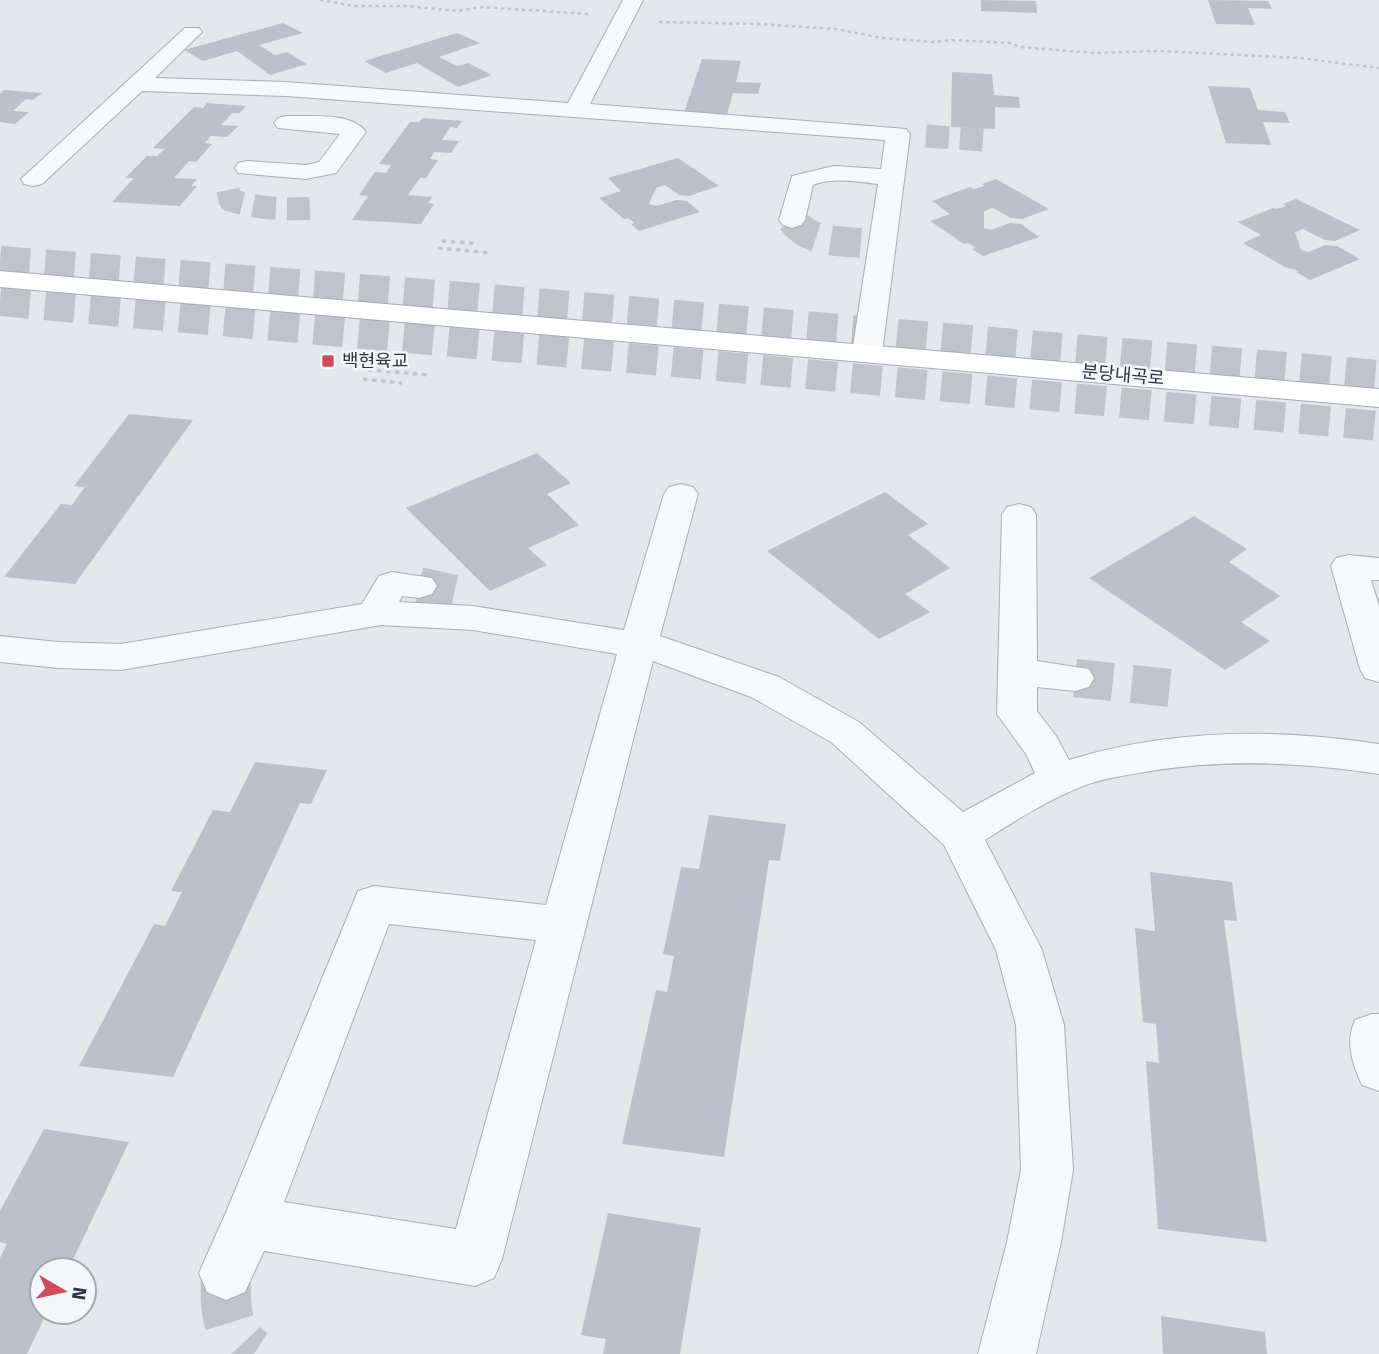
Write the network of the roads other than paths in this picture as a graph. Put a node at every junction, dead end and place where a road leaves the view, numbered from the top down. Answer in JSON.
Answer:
{"nodes":[{"id":1,"x":633,"y":0,"type":"edge"},
{"id":2,"x":192,"y":32,"type":"dead end"},
{"id":3,"x":136,"y":84,"type":"junction"},
{"id":4,"x":313,"y":91,"type":"junction"},
{"id":5,"x":575,"y":112,"type":"junction"},
{"id":6,"x":898,"y":134,"type":"junction"},
{"id":7,"x":926,"y":136,"type":"tunnel mouth"},
{"id":8,"x":260,"y":153,"type":"dead end"},
{"id":9,"x":893,"y":178,"type":"junction"},
{"id":10,"x":33,"y":179,"type":"dead end"},
{"id":11,"x":792,"y":219,"type":"dead end"},
{"id":12,"x":0,"y":279,"type":"edge"},
{"id":13,"x":867,"y":353,"type":"junction"},
{"id":14,"x":1379,"y":398,"type":"edge"},
{"id":15,"x":681,"y":494,"type":"dead end"},
{"id":16,"x":1019,"y":514,"type":"dead end"},
{"id":17,"x":1379,"y":569,"type":"edge"},
{"id":18,"x":419,"y":586,"type":"tunnel mouth"},
{"id":19,"x":381,"y":613,"type":"junction"},
{"id":20,"x":638,"y":645,"type":"junction"},
{"id":21,"x":0,"y":649,"type":"edge"},
{"id":22,"x":1379,"y":669,"type":"edge"},
{"id":23,"x":1017,"y":672,"type":"junction"},
{"id":24,"x":1075,"y":678,"type":"tunnel mouth"},
{"id":25,"x":1379,"y":758,"type":"edge"},
{"id":26,"x":1059,"y":779,"type":"junction"},
{"id":27,"x":960,"y":834,"type":"junction"},
{"id":28,"x":564,"y":925,"type":"junction"},
{"id":29,"x":1379,"y":1035,"type":"edge"},
{"id":30,"x":1379,"y":1069,"type":"edge"},
{"id":31,"x":249,"y":1223,"type":"junction"},
{"id":32,"x":226,"y":1273,"type":"tunnel mouth"},
{"id":33,"x":1007,"y":1354,"type":"edge"}],
"edges":[{"from":1,"to":5,"type":"lane"},
{"from":2,"to":3,"type":"lane"},
{"from":3,"to":4,"type":"lane"},
{"from":3,"to":10,"type":"lane"},
{"from":4,"to":5,"type":"lane"},
{"from":4,"to":8,"type":"lane"},
{"from":5,"to":6,"type":"lane"},
{"from":6,"to":7,"type":"lane"},
{"from":6,"to":9,"type":"lane"},
{"from":9,"to":11,"type":"lane"},
{"from":9,"to":13,"type":"lane"},
{"from":12,"to":13,"type":"main road","name":"분당내곡로"},
{"from":13,"to":14,"type":"main road","name":"분당내곡로"},
{"from":15,"to":20,"type":"lane"},
{"from":16,"to":23,"type":"lane"},
{"from":17,"to":22,"type":"lane"},
{"from":18,"to":19,"type":"lane"},
{"from":19,"to":20,"type":"lane"},
{"from":19,"to":21,"type":"lane"},
{"from":20,"to":27,"type":"lane"},
{"from":20,"to":28,"type":"lane"},
{"from":23,"to":24,"type":"lane"},
{"from":23,"to":26,"type":"lane"},
{"from":25,"to":26,"type":"lane"},
{"from":26,"to":27,"type":"lane"},
{"from":27,"to":33,"type":"lane"},
{"from":28,"to":31,"type":"lane"},
{"from":28,"to":31,"type":"lane"},
{"from":29,"to":30,"type":"lane"},
{"from":31,"to":32,"type":"lane"}]}
